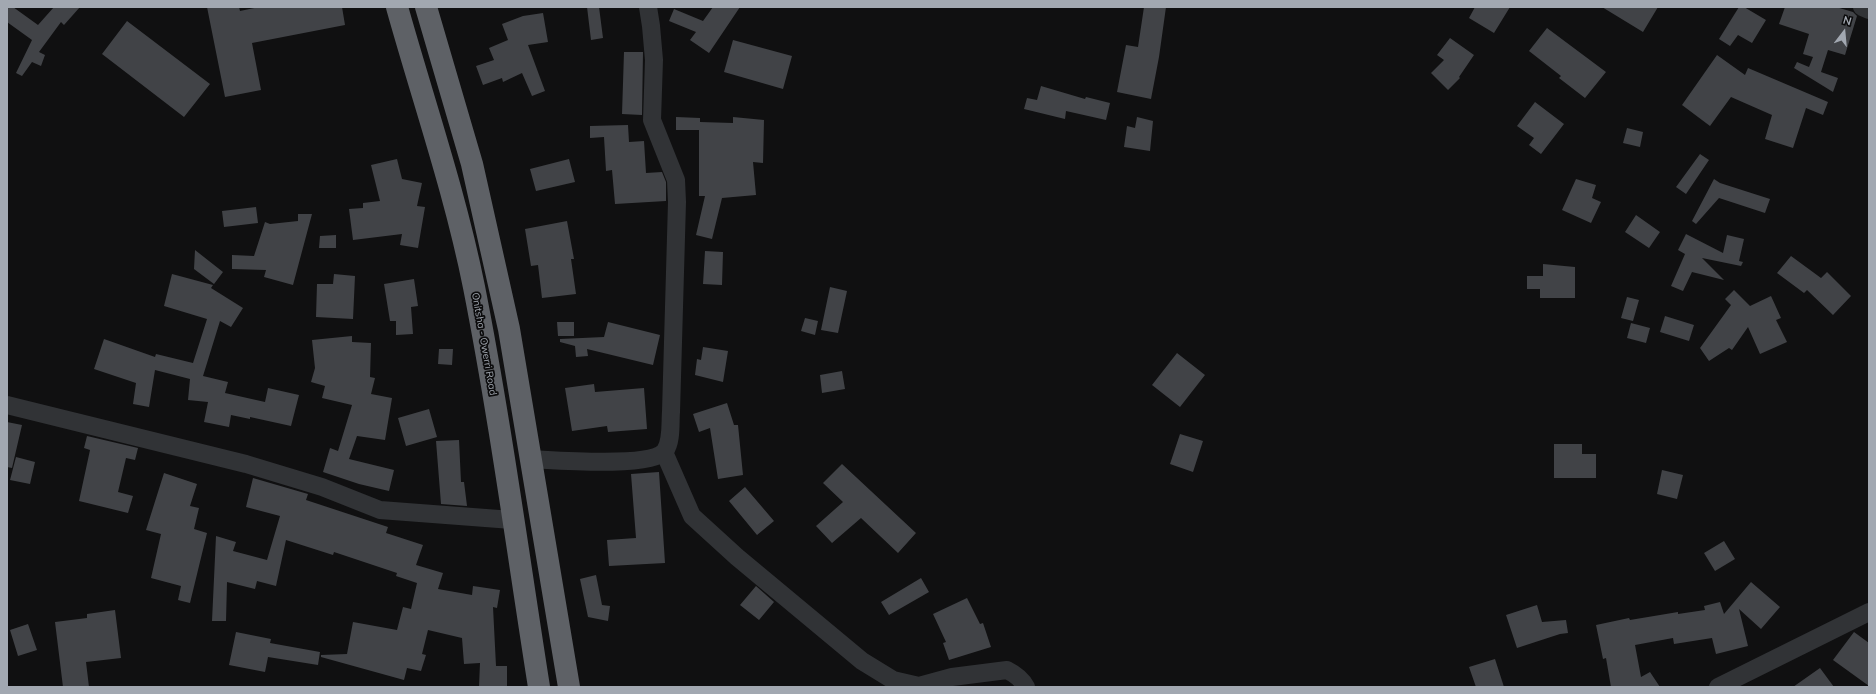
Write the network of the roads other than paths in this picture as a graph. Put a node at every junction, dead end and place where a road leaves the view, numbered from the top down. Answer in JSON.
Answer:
{"nodes":[{"id":1,"x":397,"y":7,"type":"edge"},
{"id":2,"x":426,"y":7,"type":"edge"},
{"id":3,"x":648,"y":7,"type":"edge"},
{"id":4,"x":1862,"y":7,"type":"edge"},
{"id":5,"x":1869,"y":10,"type":"edge"},
{"id":6,"x":7,"y":405,"type":"edge"},
{"id":7,"x":664,"y":452,"type":"junction"},
{"id":8,"x":531,"y":459,"type":"junction"},
{"id":9,"x":512,"y":520,"type":"junction"},
{"id":10,"x":1869,"y":612,"type":"edge"},
{"id":11,"x":539,"y":687,"type":"edge"},
{"id":12,"x":569,"y":687,"type":"edge"},
{"id":13,"x":1026,"y":687,"type":"edge"},
{"id":14,"x":1718,"y":687,"type":"edge"}],
"edges":[{"from":1,"to":9,"type":"highway","name":"Onitsha - Owerri Road"},
{"from":2,"to":8,"type":"highway"},
{"from":3,"to":7,"type":"street"},
{"from":4,"to":5,"type":"street"},
{"from":6,"to":9,"type":"street"},
{"from":7,"to":8,"type":"street"},
{"from":7,"to":13,"type":"street"},
{"from":8,"to":12,"type":"highway"},
{"from":9,"to":11,"type":"highway","name":"Onitsha - Owerri Road"},
{"from":10,"to":14,"type":"street"}]}
